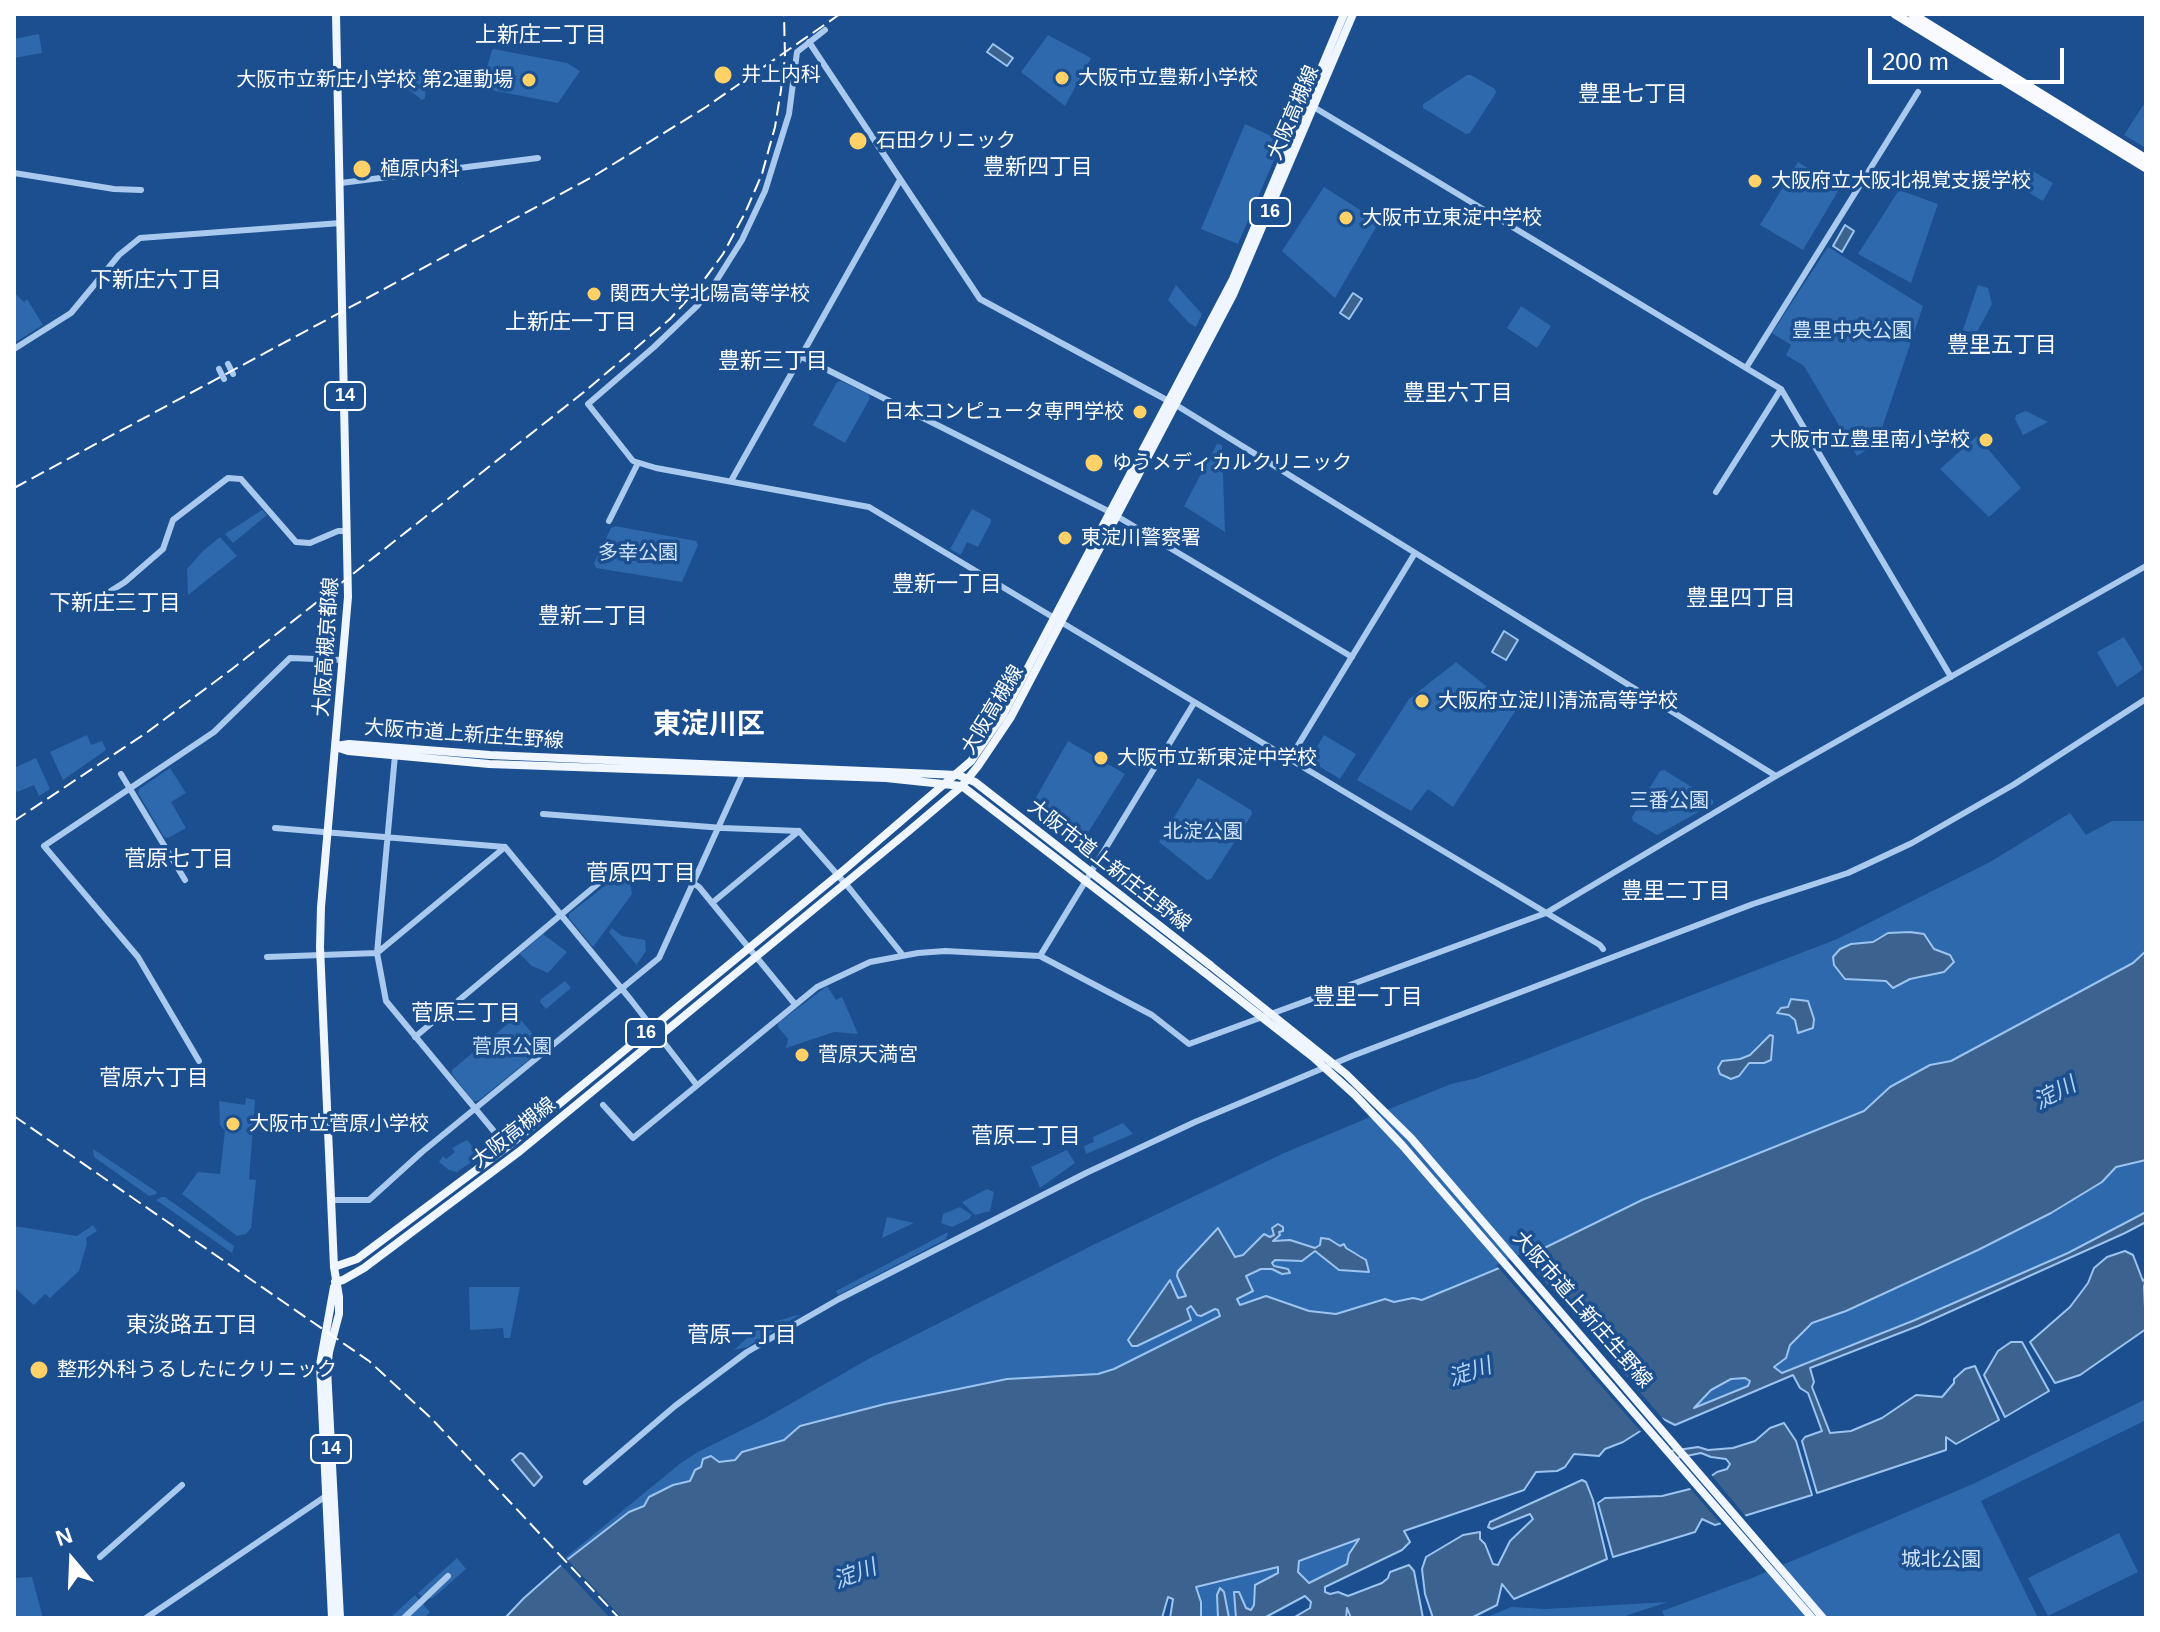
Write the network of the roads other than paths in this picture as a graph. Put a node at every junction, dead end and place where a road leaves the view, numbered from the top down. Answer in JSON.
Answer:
{"nodes":[{"id":1,"x":336,"y":14,"type":"edge"},
{"id":2,"x":1344,"y":14,"type":"edge"},
{"id":3,"x":1353,"y":14,"type":"edge"},
{"id":4,"x":1895,"y":14,"type":"edge"},
{"id":5,"x":1912,"y":14,"type":"edge"},
{"id":6,"x":825,"y":30,"type":"dead end"},
{"id":7,"x":809,"y":42,"type":"junction"},
{"id":8,"x":1918,"y":92,"type":"dead end"},
{"id":9,"x":1310,"y":104,"type":"junction"},
{"id":10,"x":538,"y":158,"type":"dead end"},
{"id":11,"x":2146,"y":159,"type":"edge"},
{"id":12,"x":2146,"y":168,"type":"edge"},
{"id":13,"x":14,"y":173,"type":"edge"},
{"id":14,"x":900,"y":180,"type":"junction"},
{"id":15,"x":341,"y":183,"type":"junction"},
{"id":16,"x":141,"y":190,"type":"dead end"},
{"id":17,"x":341,"y":223,"type":"junction"},
{"id":18,"x":14,"y":349,"type":"edge"},
{"id":19,"x":800,"y":356,"type":"junction"},
{"id":20,"x":228,"y":364,"type":"dead end"},
{"id":21,"x":1746,"y":368,"type":"junction"},
{"id":22,"x":219,"y":369,"type":"dead end"},
{"id":23,"x":233,"y":374,"type":"dead end"},
{"id":24,"x":224,"y":379,"type":"dead end"},
{"id":25,"x":1781,"y":389,"type":"junction"},
{"id":26,"x":1172,"y":403,"type":"junction"},
{"id":27,"x":638,"y":463,"type":"junction"},
{"id":28,"x":731,"y":481,"type":"junction"},
{"id":29,"x":1716,"y":492,"type":"dead end"},
{"id":30,"x":1113,"y":514,"type":"junction"},
{"id":31,"x":609,"y":521,"type":"dead end"},
{"id":32,"x":347,"y":531,"type":"junction"},
{"id":33,"x":1415,"y":553,"type":"junction"},
{"id":34,"x":2146,"y":566,"type":"edge"},
{"id":35,"x":98,"y":599,"type":"dead end"},
{"id":36,"x":1057,"y":621,"type":"junction"},
{"id":37,"x":1352,"y":657,"type":"junction"},
{"id":38,"x":343,"y":660,"type":"junction"},
{"id":39,"x":1951,"y":677,"type":"junction"},
{"id":40,"x":2146,"y":699,"type":"edge"},
{"id":41,"x":1194,"y":703,"type":"junction"},
{"id":42,"x":336,"y":746,"type":"junction"},
{"id":43,"x":395,"y":755,"type":"junction"},
{"id":44,"x":1289,"y":760,"type":"junction"},
{"id":45,"x":743,"y":773,"type":"junction"},
{"id":46,"x":121,"y":774,"type":"dead end"},
{"id":47,"x":958,"y":775,"type":"junction"},
{"id":48,"x":1776,"y":776,"type":"junction"},
{"id":49,"x":968,"y":778,"type":"junction"},
{"id":50,"x":948,"y":783,"type":"junction"},
{"id":51,"x":962,"y":786,"type":"junction"},
{"id":52,"x":130,"y":788,"type":"junction"},
{"id":53,"x":543,"y":814,"type":"dead end"},
{"id":54,"x":275,"y":828,"type":"dead end"},
{"id":55,"x":718,"y":828,"type":"junction"},
{"id":56,"x":799,"y":831,"type":"junction"},
{"id":57,"x":328,"y":832,"type":"junction"},
{"id":58,"x":387,"y":837,"type":"junction"},
{"id":59,"x":505,"y":847,"type":"junction"},
{"id":60,"x":837,"y":875,"type":"junction"},
{"id":61,"x":606,"y":877,"type":"dead end"},
{"id":62,"x":1088,"y":877,"type":"junction"},
{"id":63,"x":185,"y":880,"type":"dead end"},
{"id":64,"x":845,"y":882,"type":"junction"},
{"id":65,"x":693,"y":883,"type":"junction"},
{"id":66,"x":712,"y":903,"type":"junction"},
{"id":67,"x":1546,"y":913,"type":"junction"},
{"id":68,"x":561,"y":915,"type":"junction"},
{"id":69,"x":749,"y":948,"type":"junction"},
{"id":70,"x":1603,"y":949,"type":"dead end"},
{"id":71,"x":377,"y":953,"type":"junction"},
{"id":72,"x":902,"y":954,"type":"junction"},
{"id":73,"x":321,"y":955,"type":"junction"},
{"id":74,"x":755,"y":956,"type":"junction"},
{"id":75,"x":1040,"y":956,"type":"junction"},
{"id":76,"x":267,"y":957,"type":"dead end"},
{"id":77,"x":1207,"y":969,"type":"junction"},
{"id":78,"x":621,"y":988,"type":"junction"},
{"id":79,"x":794,"y":1003,"type":"junction"},
{"id":80,"x":653,"y":1027,"type":"junction"},
{"id":81,"x":659,"y":1036,"type":"junction"},
{"id":82,"x":415,"y":1037,"type":"junction"},
{"id":83,"x":199,"y":1061,"type":"dead end"},
{"id":84,"x":696,"y":1084,"type":"junction"},
{"id":85,"x":603,"y":1105,"type":"dead end"},
{"id":86,"x":474,"y":1108,"type":"junction"},
{"id":87,"x":507,"y":1147,"type":"junction"},
{"id":88,"x":331,"y":1200,"type":"junction"},
{"id":89,"x":334,"y":1267,"type":"junction"},
{"id":90,"x":335,"y":1282,"type":"junction"},
{"id":91,"x":586,"y":1482,"type":"dead end"},
{"id":92,"x":182,"y":1485,"type":"dead end"},
{"id":93,"x":326,"y":1496,"type":"junction"},
{"id":94,"x":100,"y":1557,"type":"dead end"},
{"id":95,"x":448,"y":1576,"type":"dead end"},
{"id":96,"x":146,"y":1618,"type":"edge"},
{"id":97,"x":332,"y":1618,"type":"edge"},
{"id":98,"x":340,"y":1618,"type":"edge"},
{"id":99,"x":404,"y":1618,"type":"edge"},
{"id":100,"x":1812,"y":1618,"type":"edge"},
{"id":101,"x":1823,"y":1618,"type":"edge"}],
"edges":[{"from":1,"to":15,"type":"main road","name":"大阪高槻京都線","number":"14"},
{"from":2,"to":9,"type":"main road","name":"大阪高槻線","number":"16"},
{"from":3,"to":9,"type":"main road","name":"大阪高槻線","number":"16"},
{"from":4,"to":12,"type":"highway"},
{"from":5,"to":11,"type":"highway"},
{"from":6,"to":7,"type":"street"},
{"from":7,"to":14,"type":"street"},
{"from":7,"to":27,"type":"street"},
{"from":8,"to":21,"type":"street"},
{"from":9,"to":21,"type":"street"},
{"from":9,"to":26,"type":"main road","name":"大阪高槻線","number":"16"},
{"from":10,"to":15,"type":"street"},
{"from":13,"to":16,"type":"street"},
{"from":14,"to":19,"type":"street"},
{"from":14,"to":26,"type":"street"},
{"from":15,"to":17,"type":"main road","name":"大阪高槻京都線","number":"14"},
{"from":17,"to":18,"type":"street"},
{"from":17,"to":32,"type":"main road","name":"大阪高槻京都線","number":"14"},
{"from":19,"to":28,"type":"street"},
{"from":19,"to":30,"type":"street"},
{"from":20,"to":23,"type":"street"},
{"from":21,"to":25,"type":"street"},
{"from":22,"to":24,"type":"street"},
{"from":25,"to":29,"type":"street"},
{"from":25,"to":39,"type":"street"},
{"from":26,"to":30,"type":"main road","name":"大阪高槻線","number":"16"},
{"from":26,"to":33,"type":"street"},
{"from":27,"to":28,"type":"street"},
{"from":27,"to":31,"type":"street"},
{"from":28,"to":36,"type":"street"},
{"from":30,"to":36,"type":"main road","name":"大阪高槻線","number":"16"},
{"from":30,"to":37,"type":"street"},
{"from":32,"to":35,"type":"street"},
{"from":32,"to":38,"type":"main road","name":"大阪高槻京都線","number":"14"},
{"from":33,"to":37,"type":"street"},
{"from":33,"to":48,"type":"street"},
{"from":34,"to":39,"type":"street"},
{"from":36,"to":41,"type":"street"},
{"from":36,"to":47,"type":"main road","name":"大阪高槻線","number":"16"},
{"from":36,"to":49,"type":"main road","name":"大阪高槻線","number":"16"},
{"from":37,"to":44,"type":"street"},
{"from":38,"to":42,"type":"main road","name":"大阪高槻京都線","number":"14"},
{"from":38,"to":52,"type":"street"},
{"from":39,"to":48,"type":"street"},
{"from":40,"to":91,"type":"street"},
{"from":41,"to":44,"type":"street"},
{"from":41,"to":62,"type":"street"},
{"from":42,"to":43,"type":"main road","name":"大阪市道上新庄生野線"},
{"from":42,"to":47,"type":"main road","name":"大阪市道上新庄生野線"},
{"from":42,"to":57,"type":"main road","name":"大阪高槻京都線","number":"14"},
{"from":43,"to":45,"type":"main road","name":"大阪市道上新庄生野線"},
{"from":43,"to":58,"type":"street"},
{"from":44,"to":67,"type":"street"},
{"from":45,"to":50,"type":"main road","name":"大阪市道上新庄生野線"},
{"from":45,"to":55,"type":"street"},
{"from":46,"to":52,"type":"street"},
{"from":47,"to":49,"type":"main road","name":"大阪市道上新庄生野線"},
{"from":47,"to":50,"type":"main road","name":"大阪高槻線","number":"16"},
{"from":48,"to":67,"type":"street"},
{"from":49,"to":51,"type":"main road","name":"大阪高槻線","number":"16"},
{"from":49,"to":62,"type":"main road","name":"大阪市道上新庄生野線"},
{"from":50,"to":51,"type":"main road","name":"大阪市道上新庄生野線"},
{"from":50,"to":60,"type":"main road","name":"大阪高槻線","number":"16"},
{"from":51,"to":62,"type":"main road","name":"大阪市道上新庄生野線"},
{"from":51,"to":64,"type":"main road","name":"大阪高槻線","number":"16"},
{"from":52,"to":63,"type":"street"},
{"from":52,"to":83,"type":"street"},
{"from":53,"to":55,"type":"street"},
{"from":54,"to":57,"type":"street"},
{"from":55,"to":56,"type":"street"},
{"from":55,"to":65,"type":"street"},
{"from":56,"to":60,"type":"street"},
{"from":56,"to":66,"type":"street"},
{"from":57,"to":58,"type":"street"},
{"from":57,"to":73,"type":"main road","name":"大阪高槻京都線","number":"14"},
{"from":58,"to":59,"type":"street"},
{"from":58,"to":71,"type":"street"},
{"from":59,"to":68,"type":"street"},
{"from":59,"to":71,"type":"street"},
{"from":60,"to":64,"type":"street"},
{"from":60,"to":69,"type":"main road","name":"大阪高槻線","number":"16"},
{"from":61,"to":68,"type":"street"},
{"from":62,"to":75,"type":"street"},
{"from":62,"to":77,"type":"main road","name":"大阪市道上新庄生野線"},
{"from":64,"to":72,"type":"street"},
{"from":64,"to":74,"type":"main road","name":"大阪高槻線","number":"16"},
{"from":65,"to":66,"type":"street"},
{"from":65,"to":78,"type":"street"},
{"from":66,"to":69,"type":"street"},
{"from":67,"to":70,"type":"street"},
{"from":67,"to":75,"type":"street"},
{"from":68,"to":78,"type":"street"},
{"from":68,"to":82,"type":"street"},
{"from":69,"to":74,"type":"street"},
{"from":69,"to":80,"type":"main road","name":"大阪高槻線","number":"16"},
{"from":71,"to":73,"type":"street"},
{"from":71,"to":82,"type":"street"},
{"from":72,"to":75,"type":"street"},
{"from":72,"to":79,"type":"street"},
{"from":73,"to":76,"type":"street"},
{"from":73,"to":88,"type":"main road","name":"大阪高槻京都線","number":"14"},
{"from":74,"to":79,"type":"street"},
{"from":74,"to":81,"type":"main road","name":"大阪高槻線","number":"16"},
{"from":77,"to":100,"type":"main road","name":"大阪市道上新庄生野線","bridge":true},
{"from":77,"to":101,"type":"main road","name":"大阪市道上新庄生野線","bridge":true},
{"from":78,"to":80,"type":"street"},
{"from":78,"to":86,"type":"street"},
{"from":79,"to":84,"type":"street"},
{"from":80,"to":81,"type":"street"},
{"from":80,"to":87,"type":"main road","name":"大阪高槻線","number":"16"},
{"from":81,"to":84,"type":"street"},
{"from":81,"to":90,"type":"main road","name":"大阪高槻線","number":"16"},
{"from":82,"to":86,"type":"street"},
{"from":84,"to":85,"type":"street"},
{"from":86,"to":87,"type":"street"},
{"from":86,"to":88,"type":"street"},
{"from":87,"to":89,"type":"main road","name":"大阪高槻線","number":"16"},
{"from":88,"to":89,"type":"main road","name":"大阪高槻京都線","number":"14"},
{"from":89,"to":90,"type":"main road","name":"大阪高槻京都線","number":"14"},
{"from":90,"to":93,"type":"main road","name":"大阪高槻京都線","number":"14"},
{"from":90,"to":98,"type":"main road","name":"大阪高槻京都線","number":"14"},
{"from":92,"to":94,"type":"street"},
{"from":93,"to":96,"type":"street"},
{"from":93,"to":97,"type":"main road","name":"大阪高槻京都線","number":"14"},
{"from":95,"to":99,"type":"street"}]}
